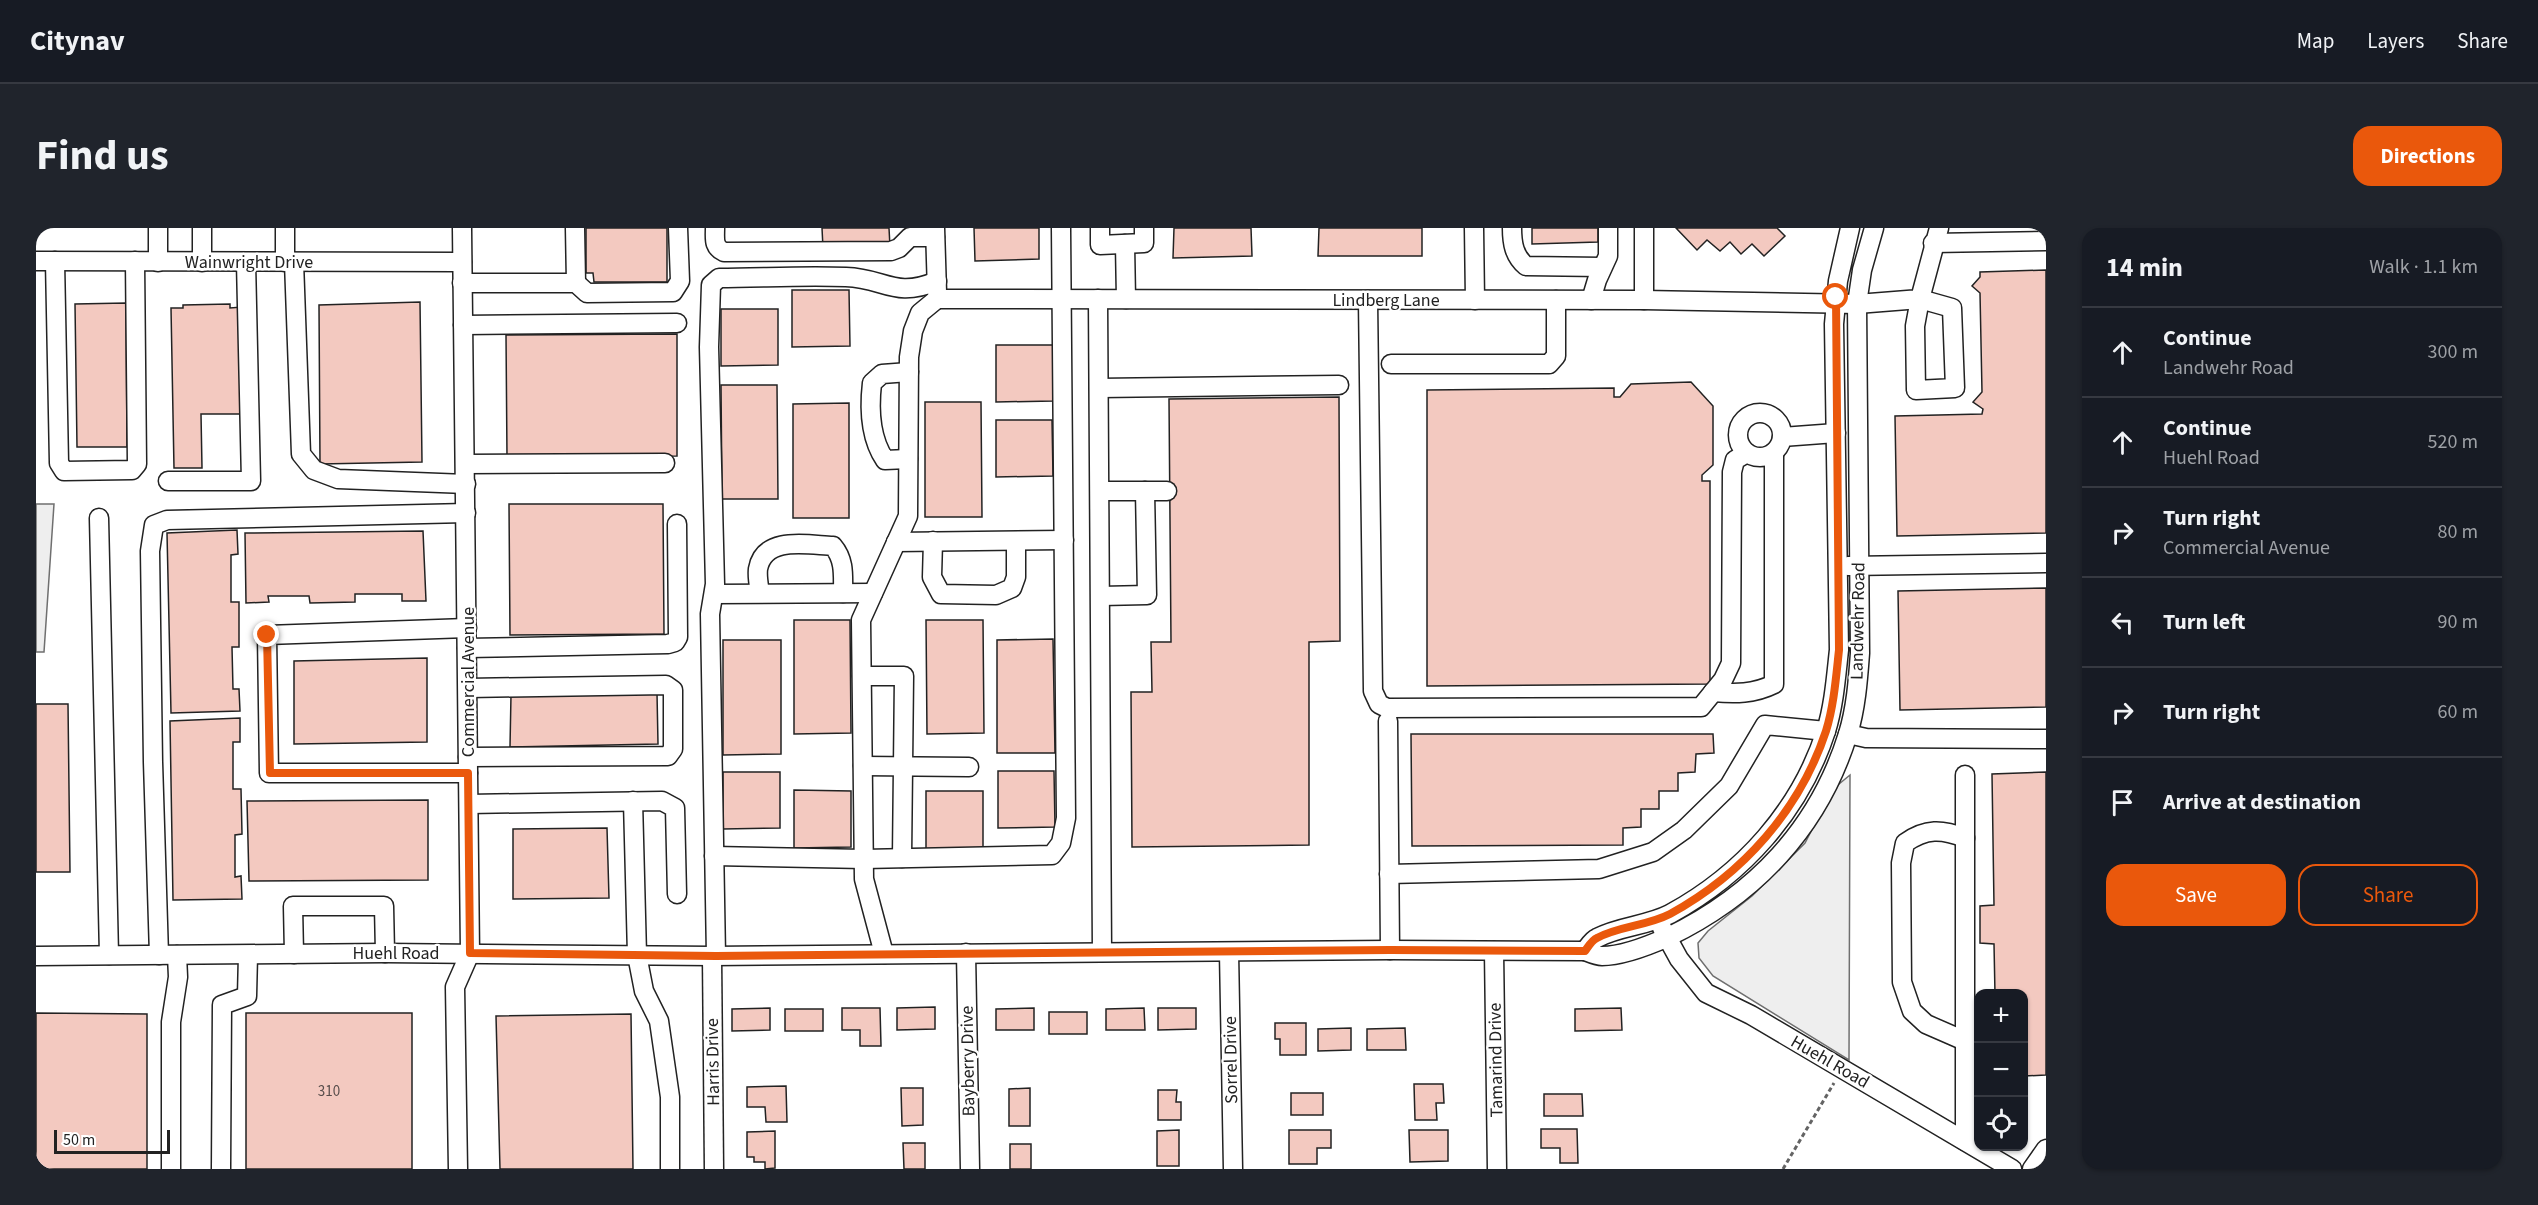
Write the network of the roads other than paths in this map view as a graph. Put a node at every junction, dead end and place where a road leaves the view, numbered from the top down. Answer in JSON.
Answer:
{"nodes":[{"id":1,"x":158,"y":228,"type":"edge"},
{"id":2,"x":202,"y":228,"type":"edge"},
{"id":3,"x":285,"y":228,"type":"edge"},
{"id":4,"x":462,"y":228,"type":"edge"},
{"id":5,"x":575,"y":228,"type":"edge"},
{"id":6,"x":678,"y":228,"type":"edge"},
{"id":7,"x":715,"y":228,"type":"edge"},
{"id":8,"x":1061,"y":228,"type":"edge"},
{"id":9,"x":1100,"y":228,"type":"edge"},
{"id":10,"x":1144,"y":228,"type":"edge"},
{"id":11,"x":1474,"y":228,"type":"edge"},
{"id":12,"x":1512,"y":228,"type":"edge"},
{"id":13,"x":1608,"y":228,"type":"edge"},
{"id":14,"x":1644,"y":228,"type":"edge"},
{"id":15,"x":1850,"y":228,"type":"edge"},
{"id":16,"x":1874,"y":228,"type":"edge"},
{"id":17,"x":935,"y":232,"type":"edge"},
{"id":18,"x":1936,"y":236,"type":"edge"},
{"id":19,"x":2046,"y":241,"type":"edge"},
{"id":20,"x":1125,"y":244,"type":"junction"},
{"id":21,"x":36,"y":261,"type":"edge"},
{"id":22,"x":55,"y":261,"type":"junction"},
{"id":23,"x":135,"y":261,"type":"junction"},
{"id":24,"x":158,"y":262,"type":"junction"},
{"id":25,"x":202,"y":262,"type":"junction"},
{"id":26,"x":246,"y":262,"type":"junction"},
{"id":27,"x":289,"y":262,"type":"junction"},
{"id":28,"x":462,"y":262,"type":"junction"},
{"id":29,"x":1602,"y":267,"type":"junction"},
{"id":30,"x":462,"y":283,"type":"junction"},
{"id":31,"x":576,"y":283,"type":"junction"},
{"id":32,"x":937,"y":290,"type":"junction"},
{"id":33,"x":1063,"y":299,"type":"junction"},
{"id":34,"x":1098,"y":299,"type":"junction"},
{"id":35,"x":1126,"y":299,"type":"junction"},
{"id":36,"x":1920,"y":299,"type":"junction"},
{"id":37,"x":1368,"y":300,"type":"junction"},
{"id":38,"x":1475,"y":300,"type":"junction"},
{"id":39,"x":1556,"y":300,"type":"junction"},
{"id":40,"x":1591,"y":300,"type":"junction"},
{"id":41,"x":1644,"y":300,"type":"junction"},
{"id":42,"x":1835,"y":302,"type":"junction"},
{"id":43,"x":1857,"y":304,"type":"junction"},
{"id":44,"x":677,"y":323,"type":"dead end"},
{"id":45,"x":463,"y":325,"type":"junction"},
{"id":46,"x":1391,"y":364,"type":"dead end"},
{"id":47,"x":909,"y":372,"type":"junction"},
{"id":48,"x":1339,"y":385,"type":"dead end"},
{"id":49,"x":1099,"y":388,"type":"junction"},
{"id":50,"x":1836,"y":433,"type":"junction"},
{"id":51,"x":1778,"y":444,"type":"junction"},
{"id":52,"x":1747,"y":453,"type":"junction"},
{"id":53,"x":908,"y":459,"type":"junction"},
{"id":54,"x":466,"y":464,"type":"junction"},
{"id":55,"x":665,"y":464,"type":"dead end"},
{"id":56,"x":168,"y":481,"type":"dead end"},
{"id":57,"x":466,"y":484,"type":"junction"},
{"id":58,"x":1167,"y":490,"type":"dead end"},
{"id":59,"x":1100,"y":491,"type":"junction"},
{"id":60,"x":1145,"y":491,"type":"junction"},
{"id":61,"x":466,"y":513,"type":"junction"},
{"id":62,"x":99,"y":518,"type":"dead end"},
{"id":63,"x":677,"y":524,"type":"dead end"},
{"id":64,"x":1064,"y":540,"type":"junction"},
{"id":65,"x":1016,"y":541,"type":"junction"},
{"id":66,"x":896,"y":542,"type":"junction"},
{"id":67,"x":933,"y":542,"type":"junction"},
{"id":68,"x":2046,"y":562,"type":"edge"},
{"id":69,"x":1859,"y":566,"type":"junction"},
{"id":70,"x":1838,"y":567,"type":"junction"},
{"id":71,"x":843,"y":593,"type":"junction"},
{"id":72,"x":873,"y":593,"type":"junction"},
{"id":73,"x":714,"y":594,"type":"junction"},
{"id":74,"x":760,"y":594,"type":"junction"},
{"id":75,"x":1101,"y":596,"type":"junction"},
{"id":76,"x":467,"y":628,"type":"junction"},
{"id":77,"x":467,"y":648,"type":"junction"},
{"id":78,"x":862,"y":676,"type":"junction"},
{"id":79,"x":468,"y":688,"type":"junction"},
{"id":80,"x":1713,"y":692,"type":"junction"},
{"id":81,"x":1389,"y":721,"type":"dead end"},
{"id":82,"x":1826,"y":731,"type":"junction"},
{"id":83,"x":1848,"y":734,"type":"junction"},
{"id":84,"x":2046,"y":739,"type":"edge"},
{"id":85,"x":468,"y":765,"type":"junction"},
{"id":86,"x":863,"y":766,"type":"junction"},
{"id":87,"x":903,"y":766,"type":"junction"},
{"id":88,"x":969,"y":767,"type":"dead end"},
{"id":89,"x":1965,"y":775,"type":"dead end"},
{"id":90,"x":633,"y":801,"type":"junction"},
{"id":91,"x":469,"y":804,"type":"junction"},
{"id":92,"x":1965,"y":838,"type":"junction"},
{"id":93,"x":714,"y":856,"type":"junction"},
{"id":94,"x":902,"y":858,"type":"junction"},
{"id":95,"x":864,"y":859,"type":"junction"},
{"id":96,"x":1389,"y":874,"type":"junction"},
{"id":97,"x":677,"y":894,"type":"dead end"},
{"id":98,"x":1657,"y":919,"type":"junction"},
{"id":99,"x":1668,"y":937,"type":"junction"},
{"id":100,"x":1390,"y":950,"type":"junction"},
{"id":101,"x":1494,"y":951,"type":"junction"},
{"id":102,"x":1585,"y":951,"type":"junction"},
{"id":103,"x":1102,"y":952,"type":"junction"},
{"id":104,"x":1229,"y":952,"type":"junction"},
{"id":105,"x":385,"y":953,"type":"junction"},
{"id":106,"x":470,"y":953,"type":"junction"},
{"id":107,"x":966,"y":953,"type":"junction"},
{"id":108,"x":294,"y":954,"type":"junction"},
{"id":109,"x":884,"y":954,"type":"junction"},
{"id":110,"x":168,"y":955,"type":"junction"},
{"id":111,"x":248,"y":955,"type":"junction"},
{"id":112,"x":637,"y":955,"type":"junction"},
{"id":113,"x":36,"y":956,"type":"edge"},
{"id":114,"x":109,"y":956,"type":"junction"},
{"id":115,"x":714,"y":956,"type":"junction"},
{"id":116,"x":1965,"y":1041,"type":"junction"},
{"id":117,"x":1965,"y":1141,"type":"junction"},
{"id":118,"x":2046,"y":1149,"type":"edge"},
{"id":119,"x":171,"y":1169,"type":"edge"},
{"id":120,"x":221,"y":1169,"type":"edge"},
{"id":121,"x":458,"y":1169,"type":"edge"},
{"id":122,"x":670,"y":1169,"type":"edge"},
{"id":123,"x":714,"y":1169,"type":"edge"},
{"id":124,"x":970,"y":1169,"type":"edge"},
{"id":125,"x":1233,"y":1169,"type":"edge"},
{"id":126,"x":1497,"y":1169,"type":"edge"},
{"id":127,"x":2012,"y":1169,"type":"edge"},
{"id":128,"x":2032,"y":1169,"type":"edge"}],
"edges":[{"from":1,"to":24,"type":"street"},
{"from":2,"to":25,"type":"street"},
{"from":3,"to":27,"type":"street"},
{"from":4,"to":28,"type":"street","name":"Commercial Avenue"},
{"from":5,"to":31,"type":"street"},
{"from":6,"to":31,"type":"street"},
{"from":7,"to":17,"type":"street"},
{"from":8,"to":33,"type":"street"},
{"from":9,"to":20,"type":"street"},
{"from":10,"to":20,"type":"street"},
{"from":11,"to":38,"type":"street"},
{"from":12,"to":29,"type":"street"},
{"from":13,"to":29,"type":"street"},
{"from":14,"to":41,"type":"street"},
{"from":15,"to":42,"type":"street","name":"Landwehr Road"},
{"from":16,"to":43,"type":"street","name":"Landwehr Road"},
{"from":17,"to":32,"type":"street"},
{"from":18,"to":19,"type":"street"},
{"from":18,"to":36,"type":"street"},
{"from":20,"to":35,"type":"street"},
{"from":21,"to":22,"type":"street","name":"Wainwright Drive"},
{"from":22,"to":23,"type":"street","name":"Wainwright Drive"},
{"from":22,"to":23,"type":"street"},
{"from":23,"to":24,"type":"street","name":"Wainwright Drive"},
{"from":24,"to":25,"type":"street","name":"Wainwright Drive"},
{"from":25,"to":26,"type":"street","name":"Wainwright Drive"},
{"from":26,"to":27,"type":"street","name":"Wainwright Drive"},
{"from":26,"to":56,"type":"street"},
{"from":27,"to":28,"type":"street","name":"Wainwright Drive"},
{"from":27,"to":57,"type":"street"},
{"from":28,"to":30,"type":"street","name":"Commercial Avenue"},
{"from":29,"to":40,"type":"street"},
{"from":30,"to":31,"type":"street"},
{"from":30,"to":45,"type":"street","name":"Commercial Avenue"},
{"from":32,"to":33,"type":"street","name":"Lindberg Lane"},
{"from":32,"to":47,"type":"street"},
{"from":32,"to":73,"type":"street","name":"Lindberg Lane"},
{"from":33,"to":34,"type":"street","name":"Lindberg Lane"},
{"from":33,"to":64,"type":"street"},
{"from":34,"to":35,"type":"street","name":"Lindberg Lane"},
{"from":34,"to":49,"type":"street"},
{"from":35,"to":37,"type":"street","name":"Lindberg Lane"},
{"from":36,"to":36,"type":"street"},
{"from":36,"to":43,"type":"street","name":"Lindberg Lane"},
{"from":37,"to":38,"type":"street","name":"Lindberg Lane"},
{"from":37,"to":80,"type":"street"},
{"from":38,"to":39,"type":"street","name":"Lindberg Lane"},
{"from":39,"to":40,"type":"street","name":"Lindberg Lane"},
{"from":39,"to":46,"type":"street"},
{"from":40,"to":41,"type":"street","name":"Lindberg Lane"},
{"from":41,"to":42,"type":"street","name":"Lindberg Lane"},
{"from":42,"to":43,"type":"street","name":"Lindberg Lane"},
{"from":42,"to":50,"type":"street","name":"Landwehr Road"},
{"from":43,"to":69,"type":"street","name":"Landwehr Road"},
{"from":44,"to":45,"type":"street"},
{"from":45,"to":54,"type":"street","name":"Commercial Avenue"},
{"from":47,"to":53,"type":"street"},
{"from":47,"to":53,"type":"street"},
{"from":48,"to":49,"type":"street"},
{"from":49,"to":59,"type":"street"},
{"from":50,"to":51,"type":"street"},
{"from":50,"to":70,"type":"street","name":"Landwehr Road"},
{"from":51,"to":52,"type":"street"},
{"from":51,"to":52,"type":"street"},
{"from":51,"to":80,"type":"street"},
{"from":52,"to":80,"type":"street"},
{"from":53,"to":66,"type":"street"},
{"from":54,"to":55,"type":"street"},
{"from":54,"to":57,"type":"street","name":"Commercial Avenue"},
{"from":57,"to":61,"type":"street","name":"Commercial Avenue"},
{"from":58,"to":60,"type":"street"},
{"from":59,"to":60,"type":"street"},
{"from":59,"to":75,"type":"street"},
{"from":60,"to":75,"type":"street"},
{"from":61,"to":76,"type":"street","name":"Commercial Avenue"},
{"from":61,"to":110,"type":"street"},
{"from":62,"to":114,"type":"street"},
{"from":63,"to":77,"type":"street"},
{"from":64,"to":65,"type":"street"},
{"from":64,"to":94,"type":"street"},
{"from":65,"to":67,"type":"street"},
{"from":65,"to":67,"type":"street"},
{"from":66,"to":67,"type":"street"},
{"from":66,"to":72,"type":"street"},
{"from":68,"to":69,"type":"street"},
{"from":69,"to":70,"type":"street"},
{"from":69,"to":83,"type":"street","name":"Landwehr Road"},
{"from":70,"to":82,"type":"street","name":"Landwehr Road"},
{"from":71,"to":72,"type":"street"},
{"from":71,"to":74,"type":"street"},
{"from":71,"to":74,"type":"street"},
{"from":72,"to":78,"type":"street"},
{"from":73,"to":74,"type":"street"},
{"from":73,"to":93,"type":"street","name":"Harris Drive"},
{"from":75,"to":103,"type":"street"},
{"from":76,"to":77,"type":"street","name":"Commercial Avenue"},
{"from":76,"to":85,"type":"street"},
{"from":77,"to":79,"type":"street","name":"Commercial Avenue"},
{"from":78,"to":86,"type":"street"},
{"from":78,"to":87,"type":"street"},
{"from":79,"to":85,"type":"street","name":"Commercial Avenue"},
{"from":79,"to":85,"type":"street"},
{"from":81,"to":96,"type":"street"},
{"from":82,"to":96,"type":"street"},
{"from":82,"to":98,"type":"street","name":"Landwehr Road"},
{"from":83,"to":84,"type":"street"},
{"from":83,"to":99,"type":"street","name":"Landwehr Road"},
{"from":85,"to":91,"type":"street","name":"Commercial Avenue"},
{"from":86,"to":87,"type":"street"},
{"from":86,"to":95,"type":"street"},
{"from":87,"to":88,"type":"street"},
{"from":87,"to":94,"type":"street"},
{"from":89,"to":92,"type":"street"},
{"from":90,"to":91,"type":"street"},
{"from":90,"to":97,"type":"street"},
{"from":90,"to":112,"type":"street"},
{"from":91,"to":106,"type":"street","name":"Commercial Avenue"},
{"from":92,"to":116,"type":"street"},
{"from":92,"to":116,"type":"street"},
{"from":93,"to":95,"type":"street"},
{"from":93,"to":115,"type":"street","name":"Harris Drive"},
{"from":94,"to":95,"type":"street"},
{"from":95,"to":109,"type":"street"},
{"from":96,"to":100,"type":"street"},
{"from":98,"to":99,"type":"street","name":"Huehl Road"},
{"from":98,"to":102,"type":"street"},
{"from":99,"to":102,"type":"street","name":"Huehl Road"},
{"from":99,"to":117,"type":"street","name":"Huehl Road"},
{"from":100,"to":101,"type":"street","name":"Huehl Road"},
{"from":100,"to":104,"type":"street","name":"Huehl Road"},
{"from":101,"to":102,"type":"street","name":"Huehl Road"},
{"from":101,"to":126,"type":"street","name":"Tamarind Drive"},
{"from":103,"to":104,"type":"street","name":"Huehl Road"},
{"from":103,"to":107,"type":"street","name":"Huehl Road"},
{"from":104,"to":125,"type":"street","name":"Sorrel Drive"},
{"from":105,"to":106,"type":"street","name":"Huehl Road"},
{"from":105,"to":108,"type":"street","name":"Huehl Road"},
{"from":105,"to":108,"type":"street"},
{"from":106,"to":112,"type":"street","name":"Huehl Road"},
{"from":106,"to":121,"type":"street","name":"Commercial Avenue"},
{"from":107,"to":109,"type":"street","name":"Huehl Road"},
{"from":107,"to":124,"type":"street","name":"Bayberry Drive"},
{"from":108,"to":111,"type":"street","name":"Huehl Road"},
{"from":109,"to":115,"type":"street","name":"Huehl Road"},
{"from":110,"to":111,"type":"street","name":"Huehl Road"},
{"from":110,"to":114,"type":"street","name":"Huehl Road"},
{"from":110,"to":119,"type":"street"},
{"from":111,"to":120,"type":"street"},
{"from":112,"to":115,"type":"street","name":"Huehl Road"},
{"from":112,"to":122,"type":"street"},
{"from":113,"to":114,"type":"street","name":"Huehl Road"},
{"from":115,"to":123,"type":"street","name":"Harris Drive"},
{"from":116,"to":117,"type":"street"},
{"from":117,"to":127,"type":"street","name":"Huehl Road"},
{"from":118,"to":128,"type":"street"}]}
